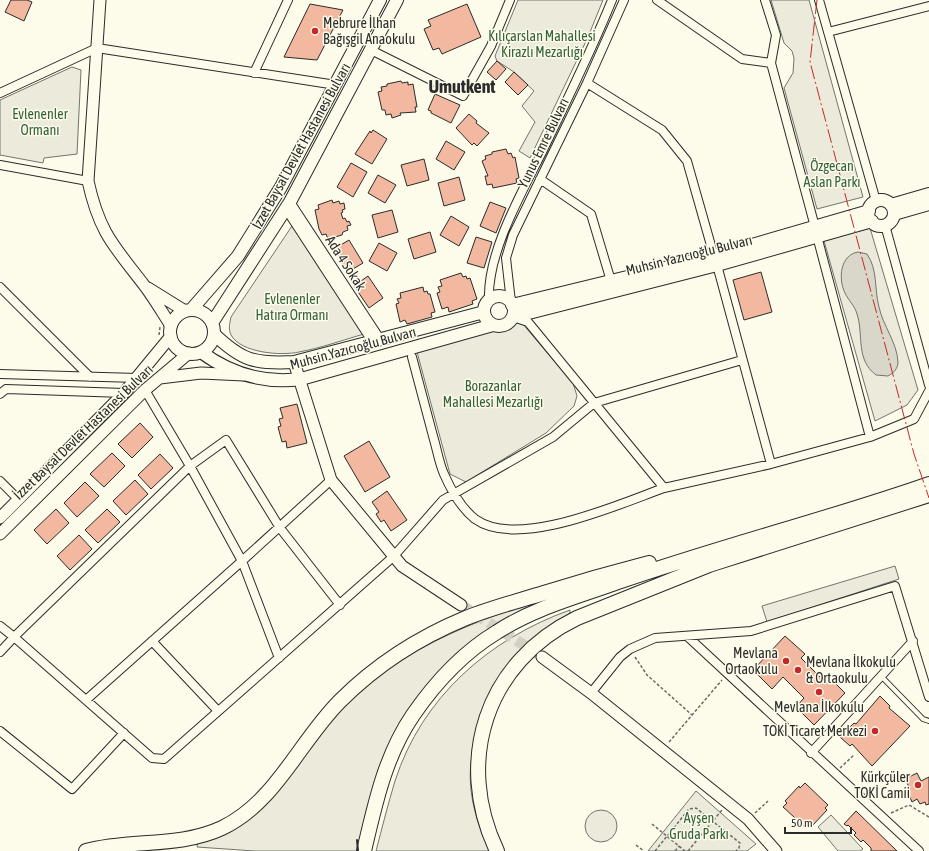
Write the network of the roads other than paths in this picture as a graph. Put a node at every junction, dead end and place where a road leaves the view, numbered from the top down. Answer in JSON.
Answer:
{"nodes":[{"id":1,"x":100,"y":0,"type":"edge"},
{"id":2,"x":288,"y":0,"type":"edge"},
{"id":3,"x":380,"y":0,"type":"edge"},
{"id":4,"x":397,"y":0,"type":"edge"},
{"id":5,"x":510,"y":0,"type":"edge"},
{"id":6,"x":612,"y":0,"type":"edge"},
{"id":7,"x":624,"y":0,"type":"edge"},
{"id":8,"x":656,"y":0,"type":"edge"},
{"id":9,"x":765,"y":0,"type":"edge"},
{"id":10,"x":820,"y":0,"type":"edge"},
{"id":11,"x":929,"y":6,"type":"edge"},
{"id":12,"x":828,"y":32,"type":"junction"},
{"id":13,"x":97,"y":48,"type":"junction"},
{"id":14,"x":371,"y":50,"type":"junction"},
{"id":15,"x":771,"y":63,"type":"junction"},
{"id":16,"x":254,"y":73,"type":"junction"},
{"id":17,"x":587,"y":83,"type":"junction"},
{"id":18,"x":336,"y":85,"type":"junction"},
{"id":19,"x":0,"y":93,"type":"edge"},
{"id":20,"x":0,"y":164,"type":"edge"},
{"id":21,"x":540,"y":179,"type":"junction"},
{"id":22,"x":88,"y":181,"type":"junction"},
{"id":23,"x":929,"y":194,"type":"edge"},
{"id":24,"x":929,"y":204,"type":"edge"},
{"id":25,"x":288,"y":206,"type":"junction"},
{"id":26,"x":893,"y":209,"type":"junction"},
{"id":27,"x":872,"y":211,"type":"junction"},
{"id":28,"x":885,"y":225,"type":"junction"},
{"id":29,"x":816,"y":232,"type":"junction"},
{"id":30,"x":715,"y":260,"type":"junction"},
{"id":31,"x":611,"y":281,"type":"junction"},
{"id":32,"x":144,"y":285,"type":"junction"},
{"id":33,"x":0,"y":287,"type":"edge"},
{"id":34,"x":489,"y":300,"type":"junction"},
{"id":35,"x":512,"y":308,"type":"junction"},
{"id":36,"x":188,"y":311,"type":"junction"},
{"id":37,"x":484,"y":312,"type":"junction"},
{"id":38,"x":493,"y":325,"type":"junction"},
{"id":39,"x":213,"y":328,"type":"junction"},
{"id":40,"x":171,"y":331,"type":"junction"},
{"id":41,"x":376,"y":340,"type":"junction"},
{"id":42,"x":195,"y":353,"type":"junction"},
{"id":43,"x":412,"y":357,"type":"dead end"},
{"id":44,"x":742,"y":360,"type":"junction"},
{"id":45,"x":294,"y":362,"type":"junction"},
{"id":46,"x":0,"y":374,"type":"edge"},
{"id":47,"x":244,"y":375,"type":"junction"},
{"id":48,"x":90,"y":376,"type":"junction"},
{"id":49,"x":137,"y":378,"type":"junction"},
{"id":50,"x":159,"y":378,"type":"junction"},
{"id":51,"x":301,"y":379,"type":"junction"},
{"id":52,"x":929,"y":385,"type":"edge"},
{"id":53,"x":2,"y":390,"type":"edge"},
{"id":54,"x":145,"y":390,"type":"junction"},
{"id":55,"x":929,"y":391,"type":"edge"},
{"id":56,"x":124,"y":392,"type":"junction"},
{"id":57,"x":594,"y":403,"type":"junction"},
{"id":58,"x":870,"y":437,"type":"junction"},
{"id":59,"x":771,"y":464,"type":"junction"},
{"id":60,"x":190,"y":466,"type":"junction"},
{"id":61,"x":331,"y":480,"type":"junction"},
{"id":62,"x":0,"y":481,"type":"edge"},
{"id":63,"x":929,"y":484,"type":"edge"},
{"id":64,"x":664,"y":488,"type":"junction"},
{"id":65,"x":454,"y":494,"type":"junction"},
{"id":66,"x":929,"y":495,"type":"edge"},
{"id":67,"x":18,"y":499,"type":"junction"},
{"id":68,"x":0,"y":518,"type":"edge"},
{"id":69,"x":280,"y":528,"type":"junction"},
{"id":70,"x":0,"y":534,"type":"edge"},
{"id":71,"x":695,"y":556,"type":"junction"},
{"id":72,"x":393,"y":557,"type":"junction"},
{"id":73,"x":242,"y":561,"type":"junction"},
{"id":74,"x":709,"y":565,"type":"junction"},
{"id":75,"x":340,"y":605,"type":"junction"},
{"id":76,"x":461,"y":605,"type":"tunnel mouth"},
{"id":77,"x":0,"y":626,"type":"edge"},
{"id":78,"x":688,"y":636,"type":"junction"},
{"id":79,"x":14,"y":637,"type":"junction"},
{"id":80,"x":152,"y":641,"type":"junction"},
{"id":81,"x":913,"y":641,"type":"junction"},
{"id":82,"x":0,"y":652,"type":"edge"},
{"id":83,"x":542,"y":657,"type":"tunnel mouth"},
{"id":84,"x":279,"y":658,"type":"junction"},
{"id":85,"x":881,"y":676,"type":"junction"},
{"id":86,"x":591,"y":693,"type":"junction"},
{"id":87,"x":929,"y":697,"type":"edge"},
{"id":88,"x":86,"y":700,"type":"junction"},
{"id":89,"x":218,"y":711,"type":"junction"},
{"id":90,"x":929,"y":721,"type":"edge"},
{"id":91,"x":0,"y":731,"type":"edge"},
{"id":92,"x":124,"y":733,"type":"junction"},
{"id":93,"x":811,"y":753,"type":"junction"},
{"id":94,"x":86,"y":851,"type":"edge"},
{"id":95,"x":364,"y":851,"type":"edge"},
{"id":96,"x":371,"y":851,"type":"edge"},
{"id":97,"x":497,"y":851,"type":"edge"},
{"id":98,"x":776,"y":851,"type":"edge"},
{"id":99,"x":919,"y":851,"type":"edge"}],
"edges":[{"from":1,"to":13,"type":"main road"},
{"from":2,"to":16,"type":"street"},
{"from":3,"to":18,"type":"main road","name":"İzzet Baysal Devlet Hastanesi Bulvarı"},
{"from":4,"to":14,"type":"main road","name":"İzzet Baysal Devlet Hastanesi Bulvarı"},
{"from":5,"to":14,"type":"street"},
{"from":6,"to":34,"type":"street"},
{"from":7,"to":17,"type":"street","name":"Yunus Emre Bulvarı"},
{"from":8,"to":15,"type":"street"},
{"from":9,"to":15,"type":"street"},
{"from":10,"to":12,"type":"street"},
{"from":11,"to":12,"type":"street"},
{"from":12,"to":27,"type":"street"},
{"from":13,"to":16,"type":"street"},
{"from":13,"to":19,"type":"street"},
{"from":13,"to":22,"type":"main road"},
{"from":14,"to":25,"type":"main road","name":"İzzet Baysal Devlet Hastanesi Bulvarı"},
{"from":15,"to":29,"type":"street"},
{"from":16,"to":18,"type":"street"},
{"from":17,"to":21,"type":"street","name":"Yunus Emre Bulvarı"},
{"from":17,"to":30,"type":"street"},
{"from":18,"to":36,"type":"main road","name":"İzzet Baysal Devlet Hastanesi Bulvarı"},
{"from":20,"to":22,"type":"street"},
{"from":21,"to":31,"type":"street"},
{"from":21,"to":35,"type":"street","name":"Yunus Emre Bulvarı"},
{"from":22,"to":32,"type":"main road"},
{"from":23,"to":26,"type":"main road"},
{"from":24,"to":26,"type":"main road"},
{"from":25,"to":39,"type":"main road","name":"İzzet Baysal Devlet Hastanesi Bulvarı"},
{"from":25,"to":41,"type":"street","name":"Ada 4 Sokak"},
{"from":26,"to":27,"type":"main road"},
{"from":26,"to":28,"type":"main road"},
{"from":27,"to":28,"type":"main road"},
{"from":27,"to":29,"type":"main road","name":"Muhsin Yazıcıoğlu Bulvarı"},
{"from":28,"to":52,"type":"street"},
{"from":29,"to":30,"type":"main road","name":"Muhsin Yazıcıoğlu Bulvarı"},
{"from":29,"to":58,"type":"street"},
{"from":30,"to":31,"type":"main road"},
{"from":30,"to":35,"type":"main road","name":"Muhsin Yazıcıoğlu Bulvarı"},
{"from":30,"to":44,"type":"street"},
{"from":31,"to":35,"type":"main road"},
{"from":32,"to":36,"type":"main road"},
{"from":32,"to":40,"type":"main road"},
{"from":33,"to":48,"type":"street"},
{"from":34,"to":35,"type":"main road"},
{"from":34,"to":37,"type":"main road"},
{"from":35,"to":38,"type":"main road"},
{"from":35,"to":57,"type":"street"},
{"from":36,"to":39,"type":"main road"},
{"from":36,"to":40,"type":"main road"},
{"from":37,"to":38,"type":"main road"},
{"from":37,"to":41,"type":"main road","name":"Muhsin Yazıcıoğlu Bulvarı"},
{"from":38,"to":51,"type":"main road","name":"Muhsin Yazıcıoğlu Bulvarı"},
{"from":39,"to":42,"type":"main road"},
{"from":39,"to":45,"type":"main road","name":"Muhsin Yazıcıoğlu Bulvarı"},
{"from":40,"to":42,"type":"main road"},
{"from":40,"to":49,"type":"main road","name":"İzzet Baysal Devlet Hastanesi Bulvarı"},
{"from":41,"to":45,"type":"main road","name":"Muhsin Yazıcıoğlu Bulvarı"},
{"from":42,"to":47,"type":"main road","name":"Muhsin Yazıcıoğlu Bulvarı"},
{"from":42,"to":50,"type":"main road","name":"İzzet Baysal Devlet Hastanesi Bulvarı"},
{"from":43,"to":65,"type":"street"},
{"from":44,"to":57,"type":"street"},
{"from":44,"to":59,"type":"street"},
{"from":45,"to":51,"type":"main road"},
{"from":46,"to":48,"type":"street"},
{"from":47,"to":50,"type":"main road"},
{"from":47,"to":51,"type":"main road","name":"Muhsin Yazıcıoğlu Bulvarı"},
{"from":48,"to":49,"type":"street"},
{"from":49,"to":56,"type":"main road","name":"İzzet Baysal Devlet Hastanesi Bulvarı"},
{"from":50,"to":54,"type":"main road","name":"İzzet Baysal Devlet Hastanesi Bulvarı"},
{"from":51,"to":61,"type":"main road"},
{"from":53,"to":56,"type":"street"},
{"from":54,"to":60,"type":"street"},
{"from":54,"to":70,"type":"main road","name":"İzzet Baysal Devlet Hastanesi Bulvarı"},
{"from":55,"to":58,"type":"street"},
{"from":56,"to":67,"type":"main road","name":"İzzet Baysal Devlet Hastanesi Bulvarı"},
{"from":57,"to":64,"type":"street"},
{"from":57,"to":65,"type":"street"},
{"from":58,"to":59,"type":"street"},
{"from":59,"to":64,"type":"street"},
{"from":60,"to":69,"type":"street"},
{"from":60,"to":73,"type":"street"},
{"from":60,"to":79,"type":"street"},
{"from":61,"to":69,"type":"street"},
{"from":61,"to":72,"type":"main road"},
{"from":62,"to":67,"type":"street"},
{"from":63,"to":71,"type":"highway"},
{"from":64,"to":65,"type":"street"},
{"from":65,"to":72,"type":"street"},
{"from":66,"to":74,"type":"highway"},
{"from":67,"to":68,"type":"main road","name":"İzzet Baysal Devlet Hastanesi Bulvarı"},
{"from":69,"to":73,"type":"street"},
{"from":69,"to":75,"type":"street"},
{"from":71,"to":94,"type":"highway"},
{"from":71,"to":95,"type":"highway"},
{"from":72,"to":75,"type":"street"},
{"from":72,"to":76,"type":"main road"},
{"from":73,"to":80,"type":"street"},
{"from":73,"to":84,"type":"street"},
{"from":74,"to":96,"type":"highway"},
{"from":74,"to":97,"type":"highway"},
{"from":75,"to":84,"type":"street"},
{"from":77,"to":79,"type":"street"},
{"from":78,"to":81,"type":"street"},
{"from":78,"to":86,"type":"street"},
{"from":78,"to":93,"type":"street"},
{"from":79,"to":82,"type":"street"},
{"from":79,"to":88,"type":"street"},
{"from":80,"to":88,"type":"street"},
{"from":80,"to":89,"type":"street"},
{"from":81,"to":85,"type":"street"},
{"from":81,"to":87,"type":"street"},
{"from":83,"to":86,"type":"main road"},
{"from":84,"to":89,"type":"street"},
{"from":85,"to":90,"type":"lane"},
{"from":85,"to":93,"type":"street"},
{"from":86,"to":98,"type":"main road"},
{"from":88,"to":92,"type":"street"},
{"from":89,"to":92,"type":"street"},
{"from":91,"to":92,"type":"street"},
{"from":93,"to":99,"type":"street"}]}
